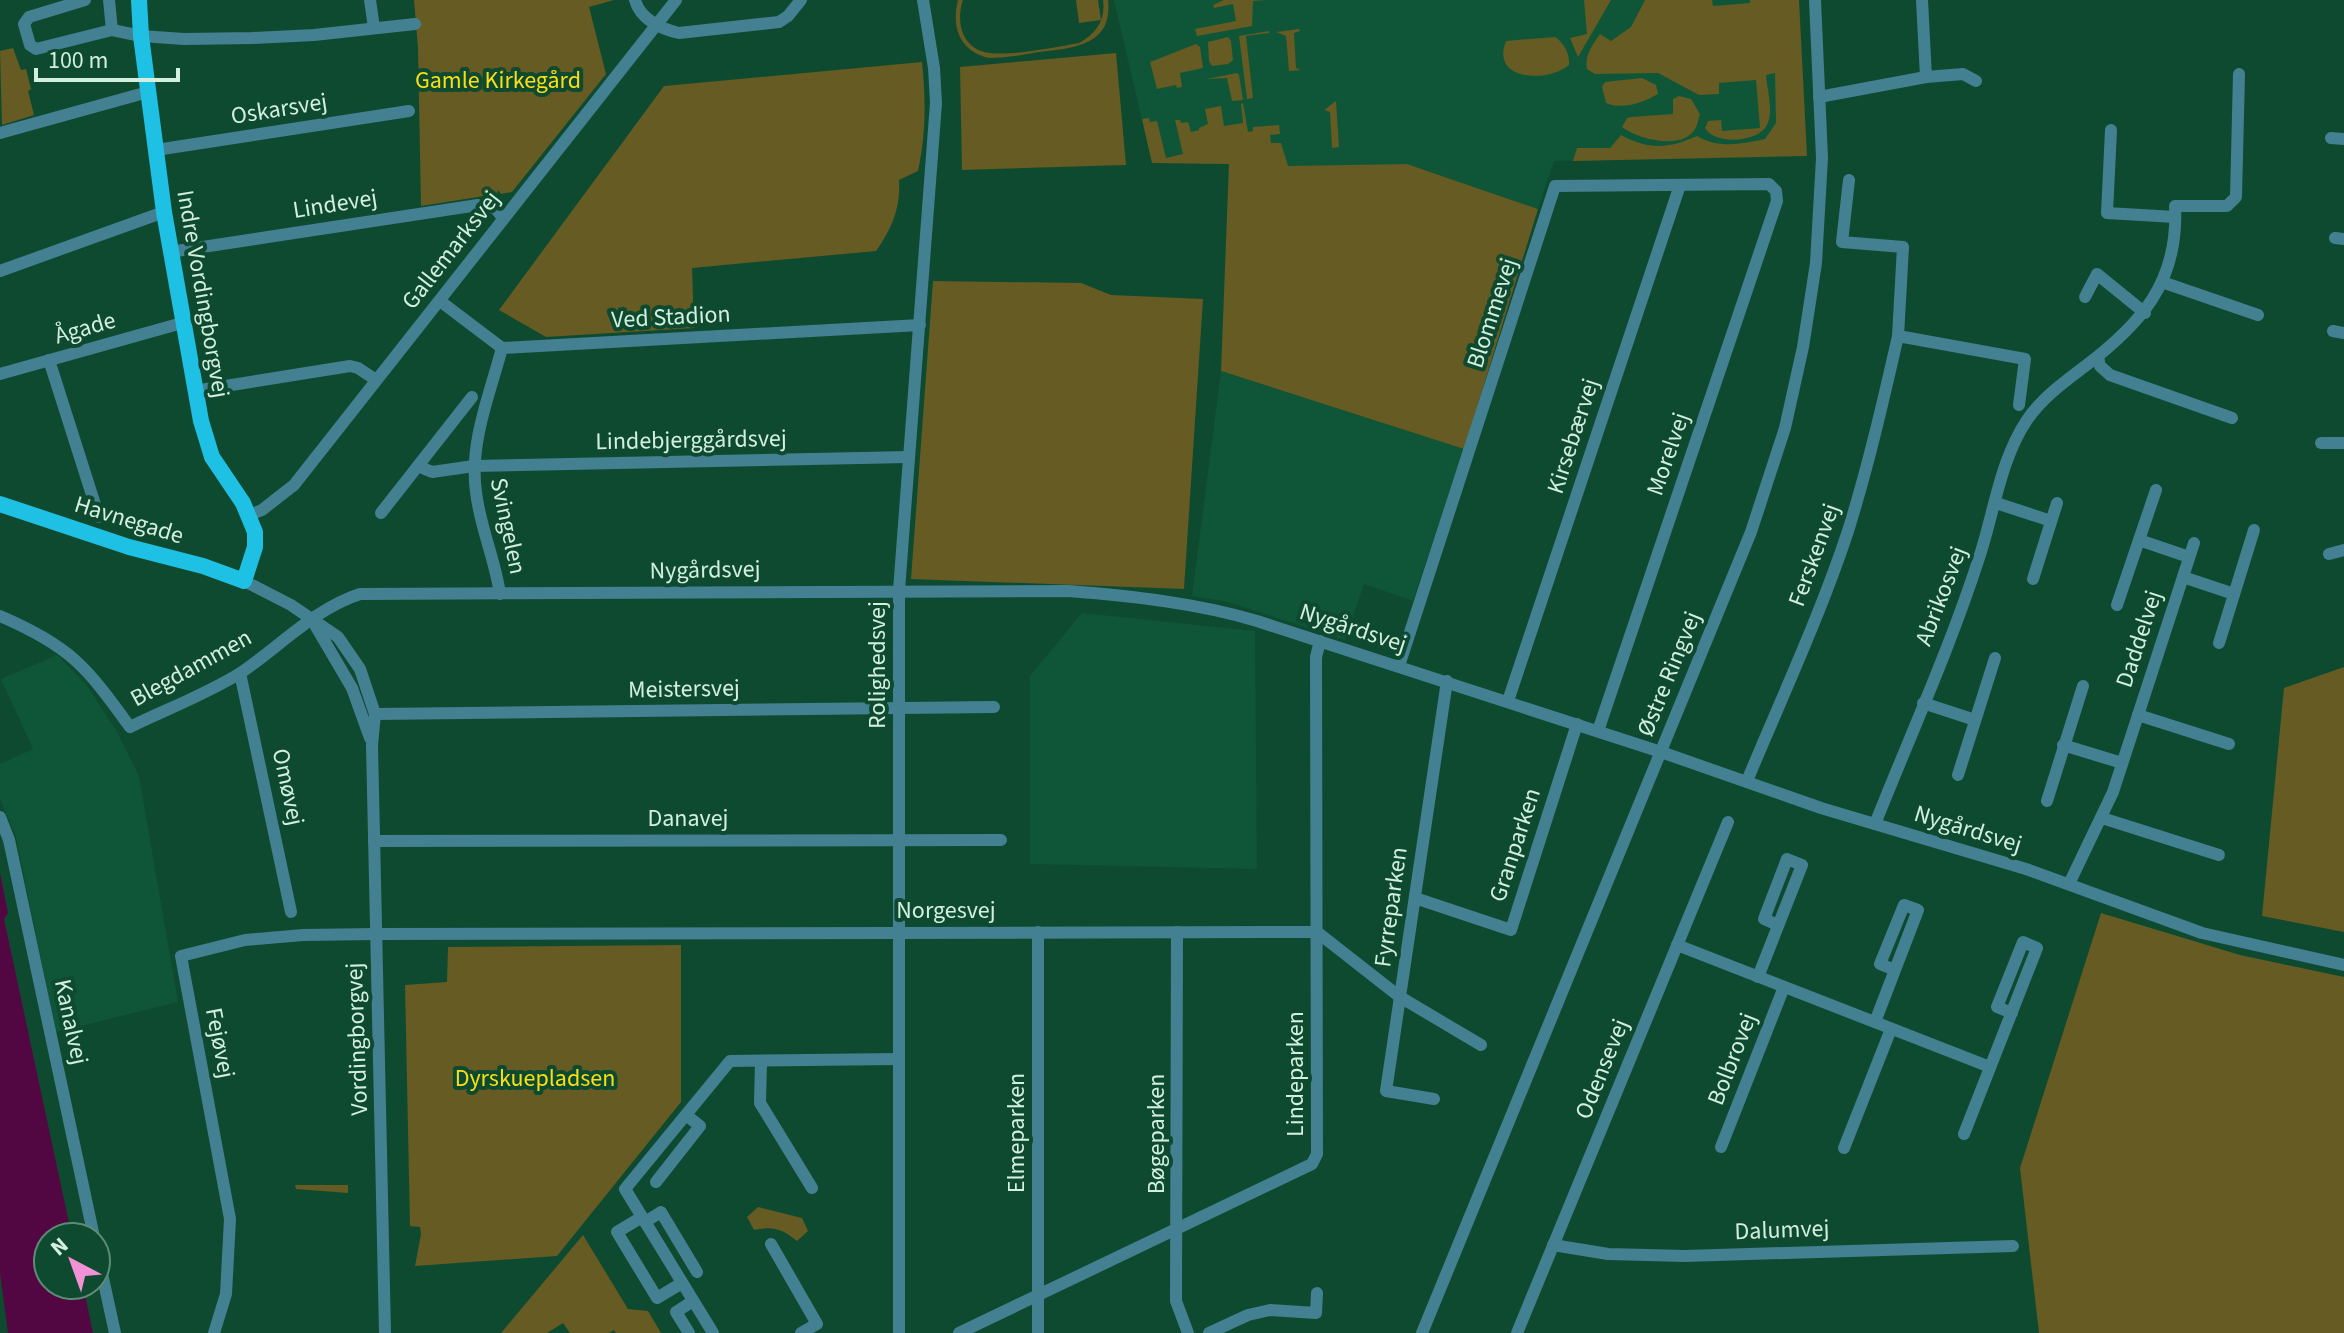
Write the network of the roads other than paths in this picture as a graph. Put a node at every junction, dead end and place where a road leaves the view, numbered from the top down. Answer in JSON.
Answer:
{"nodes":[{"id":1,"x":85,"y":0,"type":"edge"},
{"id":2,"x":109,"y":0,"type":"edge"},
{"id":3,"x":139,"y":0,"type":"edge"},
{"id":4,"x":370,"y":0,"type":"edge"},
{"id":5,"x":635,"y":0,"type":"edge"},
{"id":6,"x":676,"y":0,"type":"edge"},
{"id":7,"x":801,"y":0,"type":"edge"},
{"id":8,"x":923,"y":0,"type":"edge"},
{"id":9,"x":1815,"y":0,"type":"edge"},
{"id":10,"x":1922,"y":0,"type":"edge"},
{"id":11,"x":415,"y":24,"type":"dead end"},
{"id":12,"x":656,"y":24,"type":"junction"},
{"id":13,"x":374,"y":28,"type":"junction"},
{"id":14,"x":112,"y":30,"type":"junction"},
{"id":15,"x":141,"y":36,"type":"junction"},
{"id":16,"x":2239,"y":74,"type":"dead end"},
{"id":17,"x":1926,"y":77,"type":"junction"},
{"id":18,"x":1976,"y":81,"type":"dead end"},
{"id":19,"x":148,"y":92,"type":"junction"},
{"id":20,"x":1819,"y":97,"type":"junction"},
{"id":21,"x":409,"y":111,"type":"dead end"},
{"id":22,"x":2111,"y":130,"type":"dead end"},
{"id":23,"x":0,"y":133,"type":"edge"},
{"id":24,"x":156,"y":150,"type":"junction"},
{"id":25,"x":1849,"y":180,"type":"dead end"},
{"id":26,"x":1680,"y":185,"type":"junction"},
{"id":27,"x":1776,"y":191,"type":"joint"},
{"id":28,"x":164,"y":212,"type":"junction"},
{"id":29,"x":2175,"y":217,"type":"junction"},
{"id":30,"x":503,"y":218,"type":"junction"},
{"id":31,"x":170,"y":252,"type":"junction"},
{"id":32,"x":0,"y":271,"type":"edge"},
{"id":33,"x":2162,"y":282,"type":"junction"},
{"id":34,"x":2085,"y":297,"type":"dead end"},
{"id":35,"x":440,"y":301,"type":"junction"},
{"id":36,"x":2145,"y":313,"type":"junction"},
{"id":37,"x":2258,"y":315,"type":"dead end"},
{"id":38,"x":182,"y":323,"type":"junction"},
{"id":39,"x":920,"y":325,"type":"junction"},
{"id":40,"x":1898,"y":336,"type":"junction"},
{"id":41,"x":502,"y":348,"type":"junction"},
{"id":42,"x":2098,"y":357,"type":"junction"},
{"id":43,"x":49,"y":360,"type":"junction"},
{"id":44,"x":0,"y":374,"type":"edge"},
{"id":45,"x":376,"y":380,"type":"junction"},
{"id":46,"x":194,"y":391,"type":"junction"},
{"id":47,"x":472,"y":397,"type":"dead end"},
{"id":48,"x":2019,"y":405,"type":"dead end"},
{"id":49,"x":2232,"y":418,"type":"dead end"},
{"id":50,"x":2321,"y":443,"type":"dead end"},
{"id":51,"x":2344,"y":443,"type":"edge"},
{"id":52,"x":909,"y":457,"type":"junction"},
{"id":53,"x":418,"y":466,"type":"junction"},
{"id":54,"x":474,"y":466,"type":"junction"},
{"id":55,"x":2156,"y":490,"type":"dead end"},
{"id":56,"x":1996,"y":503,"type":"junction"},
{"id":57,"x":2057,"y":503,"type":"dead end"},
{"id":58,"x":0,"y":504,"type":"edge"},
{"id":59,"x":381,"y":513,"type":"dead end"},
{"id":60,"x":249,"y":515,"type":"junction"},
{"id":61,"x":99,"y":517,"type":"dead end"},
{"id":62,"x":2051,"y":521,"type":"junction"},
{"id":63,"x":2254,"y":530,"type":"dead end"},
{"id":64,"x":2139,"y":540,"type":"junction"},
{"id":65,"x":2194,"y":543,"type":"dead end"},
{"id":66,"x":2344,"y":550,"type":"edge"},
{"id":67,"x":2329,"y":554,"type":"dead end"},
{"id":68,"x":2189,"y":557,"type":"junction"},
{"id":69,"x":2183,"y":577,"type":"junction"},
{"id":70,"x":2033,"y":579,"type":"dead end"},
{"id":71,"x":244,"y":581,"type":"junction"},
{"id":72,"x":899,"y":590,"type":"junction"},
{"id":73,"x":500,"y":594,"type":"junction"},
{"id":74,"x":2234,"y":594,"type":"junction"},
{"id":75,"x":2117,"y":605,"type":"dead end"},
{"id":76,"x":0,"y":616,"type":"edge"},
{"id":77,"x":312,"y":620,"type":"junction"},
{"id":78,"x":1320,"y":641,"type":"junction"},
{"id":79,"x":2219,"y":643,"type":"dead end"},
{"id":80,"x":1995,"y":658,"type":"dead end"},
{"id":81,"x":1399,"y":666,"type":"junction"},
{"id":82,"x":240,"y":673,"type":"junction"},
{"id":83,"x":1447,"y":681,"type":"junction"},
{"id":84,"x":2083,"y":686,"type":"dead end"},
{"id":85,"x":1508,"y":701,"type":"junction"},
{"id":86,"x":1923,"y":703,"type":"junction"},
{"id":87,"x":994,"y":707,"type":"dead end"},
{"id":88,"x":899,"y":709,"type":"junction"},
{"id":89,"x":375,"y":714,"type":"junction"},
{"id":90,"x":2138,"y":715,"type":"junction"},
{"id":91,"x":1975,"y":720,"type":"junction"},
{"id":92,"x":1577,"y":724,"type":"junction"},
{"id":93,"x":1598,"y":731,"type":"junction"},
{"id":94,"x":2229,"y":744,"type":"dead end"},
{"id":95,"x":372,"y":745,"type":"junction"},
{"id":96,"x":2063,"y":745,"type":"junction"},
{"id":97,"x":1661,"y":752,"type":"junction"},
{"id":98,"x":2122,"y":763,"type":"junction"},
{"id":99,"x":1958,"y":775,"type":"dead end"},
{"id":100,"x":1747,"y":781,"type":"junction"},
{"id":101,"x":2047,"y":801,"type":"dead end"},
{"id":102,"x":0,"y":817,"type":"edge"},
{"id":103,"x":2102,"y":818,"type":"junction"},
{"id":104,"x":1728,"y":822,"type":"dead end"},
{"id":105,"x":1875,"y":824,"type":"junction"},
{"id":106,"x":898,"y":839,"type":"junction"},
{"id":107,"x":1001,"y":840,"type":"dead end"},
{"id":108,"x":374,"y":841,"type":"junction"},
{"id":109,"x":2219,"y":855,"type":"dead end"},
{"id":110,"x":2069,"y":884,"type":"junction"},
{"id":111,"x":1415,"y":898,"type":"junction"},
{"id":112,"x":291,"y":912,"type":"dead end"},
{"id":113,"x":1778,"y":925,"type":"junction"},
{"id":114,"x":898,"y":932,"type":"junction"},
{"id":115,"x":1038,"y":932,"type":"junction"},
{"id":116,"x":1177,"y":932,"type":"junction"},
{"id":117,"x":1317,"y":932,"type":"junction"},
{"id":118,"x":376,"y":934,"type":"junction"},
{"id":119,"x":1677,"y":945,"type":"junction"},
{"id":120,"x":2344,"y":965,"type":"edge"},
{"id":121,"x":1895,"y":970,"type":"junction"},
{"id":122,"x":1758,"y":977,"type":"junction"},
{"id":123,"x":1784,"y":987,"type":"junction"},
{"id":124,"x":1400,"y":997,"type":"junction"},
{"id":125,"x":2012,"y":1013,"type":"junction"},
{"id":126,"x":1875,"y":1022,"type":"junction"},
{"id":127,"x":1891,"y":1029,"type":"junction"},
{"id":128,"x":1481,"y":1045,"type":"dead end"},
{"id":129,"x":898,"y":1059,"type":"junction"},
{"id":130,"x":761,"y":1061,"type":"junction"},
{"id":131,"x":1990,"y":1067,"type":"junction"},
{"id":132,"x":1434,"y":1099,"type":"dead end"},
{"id":133,"x":686,"y":1115,"type":"junction"},
{"id":134,"x":1964,"y":1134,"type":"dead end"},
{"id":135,"x":1721,"y":1147,"type":"dead end"},
{"id":136,"x":1844,"y":1148,"type":"dead end"},
{"id":137,"x":656,"y":1182,"type":"dead end"},
{"id":138,"x":812,"y":1188,"type":"dead end"},
{"id":139,"x":644,"y":1219,"type":"junction"},
{"id":140,"x":91,"y":1221,"type":"edge"},
{"id":141,"x":1178,"y":1228,"type":"junction"},
{"id":142,"x":771,"y":1244,"type":"dead end"},
{"id":143,"x":1553,"y":1245,"type":"junction"},
{"id":144,"x":2013,"y":1246,"type":"dead end"},
{"id":145,"x":697,"y":1272,"type":"dead end"},
{"id":146,"x":682,"y":1283,"type":"junction"},
{"id":147,"x":1317,"y":1293,"type":"dead end"},
{"id":148,"x":1038,"y":1295,"type":"junction"},
{"id":149,"x":108,"y":1301,"type":"edge"},
{"id":150,"x":693,"y":1301,"type":"junction"},
{"id":151,"x":115,"y":1333,"type":"edge"},
{"id":152,"x":214,"y":1333,"type":"edge"},
{"id":153,"x":385,"y":1333,"type":"edge"},
{"id":154,"x":689,"y":1333,"type":"edge"},
{"id":155,"x":713,"y":1333,"type":"edge"},
{"id":156,"x":801,"y":1333,"type":"edge"},
{"id":157,"x":899,"y":1333,"type":"edge"},
{"id":158,"x":959,"y":1333,"type":"edge"},
{"id":159,"x":1038,"y":1333,"type":"edge"},
{"id":160,"x":1188,"y":1333,"type":"edge"},
{"id":161,"x":1209,"y":1333,"type":"edge"},
{"id":162,"x":1422,"y":1333,"type":"edge"},
{"id":163,"x":1517,"y":1333,"type":"edge"}],
"edges":[{"from":1,"to":14,"type":"street"},
{"from":2,"to":14,"type":"street"},
{"from":3,"to":15,"type":"main road","name":"Indre Vordingborgvej"},
{"from":4,"to":13,"type":"street"},
{"from":5,"to":12,"type":"street"},
{"from":6,"to":12,"type":"street","name":"Gallemarksvej"},
{"from":7,"to":12,"type":"street"},
{"from":8,"to":39,"type":"street","name":"Rolighedsvej"},
{"from":9,"to":20,"type":"street","name":"Østre Ringvej"},
{"from":10,"to":17,"type":"street"},
{"from":11,"to":13,"type":"street"},
{"from":12,"to":30,"type":"street","name":"Gallemarksvej"},
{"from":13,"to":15,"type":"street"},
{"from":14,"to":15,"type":"street"},
{"from":15,"to":19,"type":"main road","name":"Indre Vordingborgvej"},
{"from":16,"to":29,"type":"street"},
{"from":17,"to":18,"type":"street"},
{"from":17,"to":20,"type":"street"},
{"from":19,"to":23,"type":"street"},
{"from":19,"to":24,"type":"main road","name":"Indre Vordingborgvej"},
{"from":20,"to":97,"type":"street","name":"Østre Ringvej"},
{"from":21,"to":24,"type":"street","name":"Oskarsvej"},
{"from":22,"to":29,"type":"street"},
{"from":24,"to":28,"type":"main road","name":"Indre Vordingborgvej"},
{"from":25,"to":40,"type":"street","name":"Ferskenvej"},
{"from":26,"to":27,"type":"street","name":"Blommevej"},
{"from":26,"to":81,"type":"street","name":"Blommevej"},
{"from":26,"to":85,"type":"street","name":"Kirsebærvej"},
{"from":27,"to":93,"type":"street","name":"Morelvej"},
{"from":28,"to":31,"type":"main road","name":"Indre Vordingborgvej"},
{"from":28,"to":32,"type":"street"},
{"from":29,"to":33,"type":"street","name":"Abrikosvej"},
{"from":30,"to":31,"type":"street","name":"Lindevej"},
{"from":30,"to":35,"type":"street","name":"Gallemarksvej"},
{"from":31,"to":38,"type":"main road","name":"Indre Vordingborgvej"},
{"from":33,"to":36,"type":"street","name":"Abrikosvej"},
{"from":33,"to":37,"type":"street"},
{"from":34,"to":36,"type":"street"},
{"from":35,"to":41,"type":"street"},
{"from":35,"to":45,"type":"street","name":"Gallemarksvej"},
{"from":36,"to":42,"type":"street","name":"Abrikosvej"},
{"from":38,"to":43,"type":"street","name":"Ågade"},
{"from":38,"to":46,"type":"main road","name":"Indre Vordingborgvej"},
{"from":39,"to":41,"type":"street","name":"Ved Stadion"},
{"from":39,"to":52,"type":"street","name":"Rolighedsvej"},
{"from":40,"to":48,"type":"street"},
{"from":40,"to":100,"type":"street","name":"Ferskenvej"},
{"from":41,"to":54,"type":"street","name":"Svingelen"},
{"from":42,"to":49,"type":"street"},
{"from":42,"to":56,"type":"street","name":"Abrikosvej"},
{"from":43,"to":44,"type":"street","name":"Ågade"},
{"from":43,"to":61,"type":"street"},
{"from":45,"to":46,"type":"street"},
{"from":45,"to":60,"type":"street","name":"Gallemarksvej"},
{"from":46,"to":60,"type":"main road","name":"Indre Vordingborgvej"},
{"from":47,"to":53,"type":"street"},
{"from":50,"to":51,"type":"street"},
{"from":52,"to":54,"type":"street","name":"Lindebjerggårdsvej"},
{"from":52,"to":72,"type":"street","name":"Rolighedsvej"},
{"from":53,"to":54,"type":"street","name":"Svingelen"},
{"from":53,"to":59,"type":"street"},
{"from":54,"to":73,"type":"street","name":"Svingelen"},
{"from":55,"to":64,"type":"street","name":"Daddelvej"},
{"from":56,"to":62,"type":"street"},
{"from":56,"to":86,"type":"street","name":"Abrikosvej"},
{"from":57,"to":62,"type":"street"},
{"from":58,"to":71,"type":"main road","name":"Havnegade"},
{"from":60,"to":71,"type":"main road","name":"Indre Vordingborgvej"},
{"from":62,"to":70,"type":"street"},
{"from":63,"to":74,"type":"street"},
{"from":64,"to":68,"type":"street"},
{"from":64,"to":75,"type":"street","name":"Daddelvej"},
{"from":65,"to":68,"type":"street","name":"Daddelvej"},
{"from":66,"to":67,"type":"street"},
{"from":68,"to":69,"type":"street","name":"Daddelvej"},
{"from":69,"to":74,"type":"street","name":"Daddelvej"},
{"from":69,"to":90,"type":"street","name":"Daddelvej"},
{"from":71,"to":77,"type":"street","name":"Vordingborgvej"},
{"from":72,"to":73,"type":"street","name":"Nygårdsvej"},
{"from":72,"to":78,"type":"street","name":"Nygårdsvej"},
{"from":72,"to":88,"type":"street","name":"Rolighedsvej"},
{"from":73,"to":77,"type":"street","name":"Nygårdsvej"},
{"from":74,"to":79,"type":"street"},
{"from":76,"to":82,"type":"street","name":"Blegdammen"},
{"from":77,"to":82,"type":"street","name":"Blegdammen"},
{"from":77,"to":89,"type":"street","name":"Vordingborgvej"},
{"from":77,"to":95,"type":"street","name":"Vordingborgvej"},
{"from":78,"to":81,"type":"street","name":"Nygårdsvej"},
{"from":78,"to":117,"type":"street","name":"Lindeparken"},
{"from":80,"to":91,"type":"street"},
{"from":81,"to":83,"type":"street","name":"Nygårdsvej"},
{"from":82,"to":112,"type":"street","name":"Omøvej"},
{"from":83,"to":85,"type":"street","name":"Nygårdsvej"},
{"from":83,"to":111,"type":"street","name":"Fyrreparken"},
{"from":84,"to":96,"type":"street","name":"Daddelvej"},
{"from":85,"to":92,"type":"street","name":"Nygårdsvej"},
{"from":86,"to":91,"type":"street"},
{"from":86,"to":105,"type":"street","name":"Abrikosvej"},
{"from":87,"to":88,"type":"street","name":"Meistersvej"},
{"from":88,"to":89,"type":"street","name":"Meistersvej"},
{"from":88,"to":106,"type":"street","name":"Rolighedsvej"},
{"from":89,"to":95,"type":"street","name":"Vordingborgvej"},
{"from":90,"to":94,"type":"street","name":"Daddelvej"},
{"from":90,"to":98,"type":"street","name":"Daddelvej"},
{"from":91,"to":99,"type":"street"},
{"from":92,"to":93,"type":"street","name":"Nygårdsvej"},
{"from":92,"to":111,"type":"street","name":"Granparken"},
{"from":93,"to":97,"type":"street","name":"Nygårdsvej"},
{"from":95,"to":108,"type":"street","name":"Vordingborgvej"},
{"from":96,"to":98,"type":"street"},
{"from":96,"to":101,"type":"street","name":"Daddelvej"},
{"from":97,"to":100,"type":"street","name":"Nygårdsvej"},
{"from":97,"to":162,"type":"street","name":"Østre Ringvej"},
{"from":98,"to":103,"type":"street","name":"Daddelvej"},
{"from":100,"to":105,"type":"street","name":"Nygårdsvej"},
{"from":102,"to":140,"type":"street","name":"Kanalvej"},
{"from":103,"to":109,"type":"street"},
{"from":103,"to":110,"type":"street","name":"Daddelvej"},
{"from":104,"to":119,"type":"street","name":"Odensevej"},
{"from":105,"to":110,"type":"street","name":"Nygårdsvej"},
{"from":106,"to":107,"type":"street","name":"Danavej"},
{"from":106,"to":108,"type":"street","name":"Danavej"},
{"from":106,"to":114,"type":"street","name":"Rolighedsvej"},
{"from":108,"to":118,"type":"street","name":"Vordingborgvej"},
{"from":110,"to":120,"type":"street","name":"Nygårdsvej"},
{"from":111,"to":124,"type":"street","name":"Fyrreparken"},
{"from":113,"to":113,"type":"street"},
{"from":113,"to":122,"type":"street"},
{"from":114,"to":115,"type":"street","name":"Norgesvej"},
{"from":114,"to":118,"type":"street","name":"Norgesvej"},
{"from":114,"to":129,"type":"street","name":"Rolighedsvej"},
{"from":115,"to":116,"type":"street","name":"Norgesvej"},
{"from":115,"to":148,"type":"street","name":"Elmeparken"},
{"from":116,"to":117,"type":"street","name":"Norgesvej"},
{"from":116,"to":141,"type":"street","name":"Bøgeparken"},
{"from":117,"to":124,"type":"street"},
{"from":117,"to":141,"type":"street","name":"Lindeparken"},
{"from":118,"to":152,"type":"street","name":"Fejøvej"},
{"from":118,"to":153,"type":"street","name":"Vordingborgvej"},
{"from":119,"to":122,"type":"street"},
{"from":119,"to":143,"type":"street","name":"Odensevej"},
{"from":121,"to":121,"type":"street"},
{"from":121,"to":126,"type":"street"},
{"from":122,"to":123,"type":"street"},
{"from":123,"to":126,"type":"street"},
{"from":123,"to":135,"type":"street","name":"Bolbrovej"},
{"from":124,"to":128,"type":"street"},
{"from":124,"to":132,"type":"street","name":"Fyrreparken"},
{"from":125,"to":125,"type":"street"},
{"from":125,"to":131,"type":"street"},
{"from":126,"to":127,"type":"street"},
{"from":127,"to":131,"type":"street"},
{"from":127,"to":136,"type":"street"},
{"from":129,"to":130,"type":"street"},
{"from":129,"to":157,"type":"street","name":"Rolighedsvej"},
{"from":130,"to":133,"type":"street"},
{"from":130,"to":138,"type":"street"},
{"from":131,"to":134,"type":"street"},
{"from":133,"to":137,"type":"street"},
{"from":133,"to":139,"type":"street"},
{"from":139,"to":145,"type":"street"},
{"from":139,"to":146,"type":"street"},
{"from":139,"to":146,"type":"street"},
{"from":141,"to":148,"type":"street","name":"Lindeparken"},
{"from":141,"to":160,"type":"street","name":"Bøgeparken"},
{"from":142,"to":156,"type":"street"},
{"from":143,"to":144,"type":"street","name":"Dalumvej"},
{"from":143,"to":163,"type":"street","name":"Odensevej"},
{"from":146,"to":150,"type":"street"},
{"from":147,"to":161,"type":"street"},
{"from":148,"to":158,"type":"street","name":"Lindeparken"},
{"from":148,"to":159,"type":"street","name":"Elmeparken"},
{"from":149,"to":151,"type":"street"},
{"from":150,"to":154,"type":"street"},
{"from":150,"to":155,"type":"street"}]}
